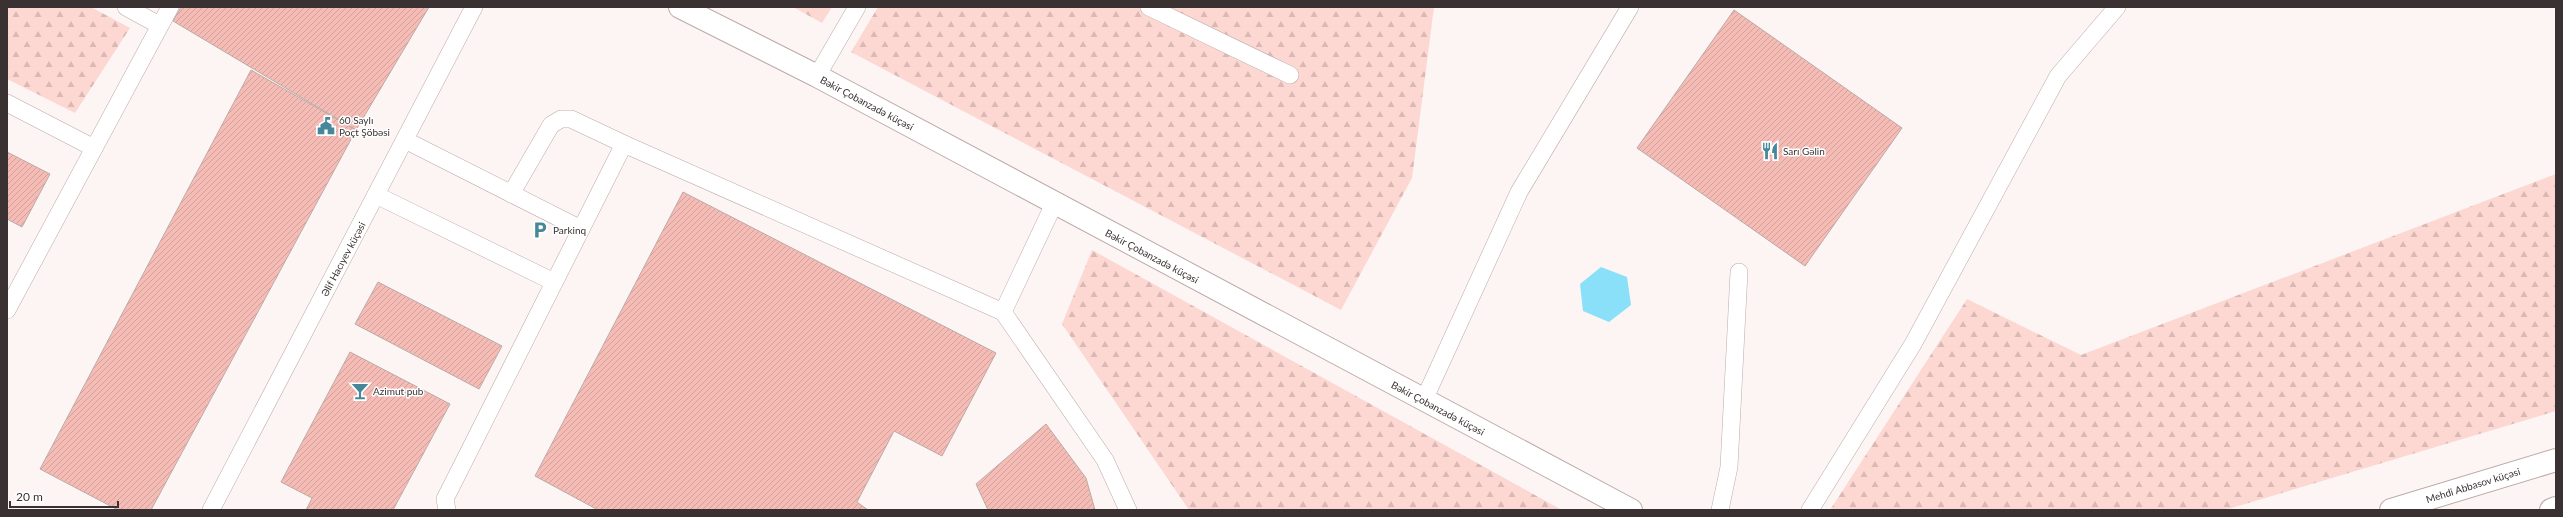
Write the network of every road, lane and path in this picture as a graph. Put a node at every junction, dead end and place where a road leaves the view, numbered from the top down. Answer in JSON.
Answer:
{"nodes":[{"id":1,"x":126,"y":7,"type":"edge"},
{"id":2,"x":170,"y":7,"type":"edge"},
{"id":3,"x":474,"y":7,"type":"edge"},
{"id":4,"x":680,"y":7,"type":"edge"},
{"id":5,"x":857,"y":7,"type":"edge"},
{"id":6,"x":1149,"y":7,"type":"edge"},
{"id":7,"x":1630,"y":7,"type":"edge"},
{"id":8,"x":2117,"y":7,"type":"edge"},
{"id":9,"x":159,"y":25,"type":"junction"},
{"id":10,"x":1290,"y":75,"type":"dead end"},
{"id":11,"x":817,"y":76,"type":"junction"},
{"id":12,"x":7,"y":103,"type":"edge"},
{"id":13,"x":405,"y":140,"type":"junction"},
{"id":14,"x":624,"y":144,"type":"junction"},
{"id":15,"x":94,"y":148,"type":"junction"},
{"id":16,"x":511,"y":194,"type":"junction"},
{"id":17,"x":376,"y":195,"type":"junction"},
{"id":18,"x":1054,"y":204,"type":"junction"},
{"id":19,"x":581,"y":229,"type":"junction"},
{"id":20,"x":1739,"y":272,"type":"dead end"},
{"id":21,"x":554,"y":282,"type":"junction"},
{"id":22,"x":7,"y":310,"type":"edge"},
{"id":23,"x":1003,"y":312,"type":"junction"},
{"id":24,"x":1424,"y":400,"type":"junction"},
{"id":25,"x":2556,"y":460,"type":"edge"},
{"id":26,"x":2556,"y":508,"type":"edge"},
{"id":27,"x":1628,"y":509,"type":"edge"},
{"id":28,"x":211,"y":510,"type":"edge"},
{"id":29,"x":448,"y":510,"type":"edge"},
{"id":30,"x":1128,"y":510,"type":"edge"},
{"id":31,"x":1720,"y":510,"type":"edge"},
{"id":32,"x":1810,"y":510,"type":"edge"},
{"id":33,"x":2391,"y":510,"type":"edge"},
{"id":34,"x":2551,"y":510,"type":"edge"}],
"edges":[{"from":1,"to":9,"type":"lane"},
{"from":2,"to":9,"type":"lane"},
{"from":3,"to":13,"type":"lane","name":"Əlif Hacıyev küçəsi"},
{"from":4,"to":11,"type":"street","name":"Bəkir Çobanzadə küçəsi"},
{"from":5,"to":11,"type":"lane"},
{"from":6,"to":10,"type":"lane"},
{"from":7,"to":24,"type":"lane"},
{"from":8,"to":32,"type":"lane"},
{"from":9,"to":15,"type":"lane"},
{"from":11,"to":18,"type":"street","name":"Bəkir Çobanzadə küçəsi"},
{"from":12,"to":15,"type":"lane"},
{"from":13,"to":16,"type":"lane"},
{"from":13,"to":17,"type":"lane","name":"Əlif Hacıyev küçəsi"},
{"from":14,"to":16,"type":"lane"},
{"from":14,"to":19,"type":"lane"},
{"from":14,"to":23,"type":"lane"},
{"from":15,"to":22,"type":"lane"},
{"from":16,"to":19,"type":"lane"},
{"from":17,"to":21,"type":"lane"},
{"from":17,"to":28,"type":"lane","name":"Əlif Hacıyev küçəsi"},
{"from":18,"to":23,"type":"lane"},
{"from":18,"to":24,"type":"street","name":"Bəkir Çobanzadə küçəsi"},
{"from":19,"to":21,"type":"lane"},
{"from":20,"to":31,"type":"lane"},
{"from":21,"to":29,"type":"lane"},
{"from":23,"to":30,"type":"lane"},
{"from":24,"to":27,"type":"street","name":"Bəkir Çobanzadə küçəsi"},
{"from":25,"to":33,"type":"street","name":"Mehdi Abbasov küçəsi"},
{"from":26,"to":34,"type":"street"}]}
